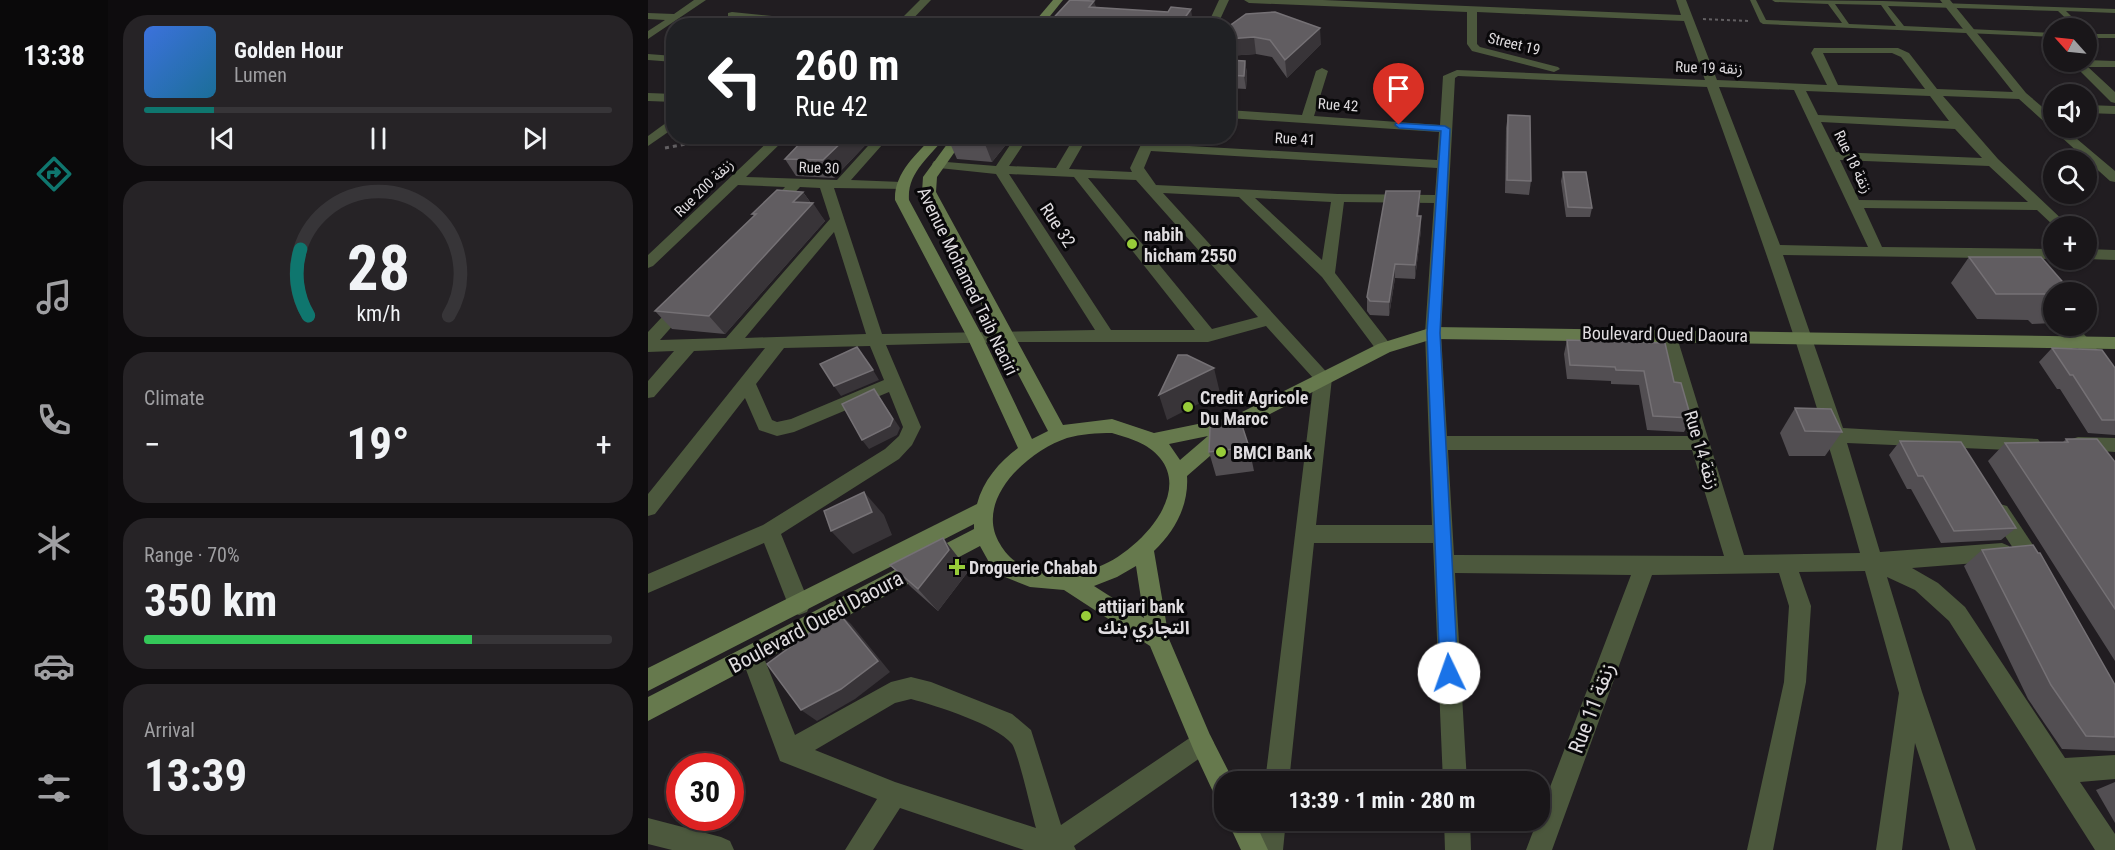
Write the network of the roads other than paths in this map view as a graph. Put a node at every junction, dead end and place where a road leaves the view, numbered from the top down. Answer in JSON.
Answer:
{"nodes":[{"id":1,"x":701,"y":0,"type":"edge"},
{"id":2,"x":926,"y":0,"type":"edge"},
{"id":3,"x":1058,"y":0,"type":"edge"},
{"id":4,"x":1070,"y":0,"type":"edge"},
{"id":5,"x":1224,"y":0,"type":"edge"},
{"id":6,"x":1249,"y":0,"type":"edge"},
{"id":7,"x":1681,"y":0,"type":"edge"},
{"id":8,"x":1753,"y":0,"type":"edge"},
{"id":9,"x":1775,"y":0,"type":"edge"},
{"id":10,"x":1347,"y":2,"type":"edge"},
{"id":11,"x":1829,"y":2,"type":"junction"},
{"id":12,"x":1947,"y":2,"type":"edge"},
{"id":13,"x":1883,"y":3,"type":"junction"},
{"id":14,"x":1523,"y":5,"type":"edge"},
{"id":15,"x":1472,"y":9,"type":"junction"},
{"id":16,"x":2061,"y":10,"type":"junction"},
{"id":17,"x":2115,"y":11,"type":"edge"},
{"id":18,"x":732,"y":15,"type":"dead end"},
{"id":19,"x":648,"y":16,"type":"edge"},
{"id":20,"x":680,"y":18,"type":"edge"},
{"id":21,"x":750,"y":18,"type":"edge"},
{"id":22,"x":907,"y":18,"type":"edge"},
{"id":23,"x":1043,"y":18,"type":"edge"},
{"id":24,"x":1055,"y":18,"type":"edge"},
{"id":25,"x":1216,"y":18,"type":"edge"},
{"id":26,"x":1687,"y":18,"type":"junction"},
{"id":27,"x":2069,"y":18,"type":"edge"},
{"id":28,"x":666,"y":19,"type":"edge"},
{"id":29,"x":666,"y":24,"type":"edge"},
{"id":30,"x":1847,"y":26,"type":"junction"},
{"id":31,"x":1902,"y":29,"type":"junction"},
{"id":32,"x":1970,"y":32,"type":"junction"},
{"id":33,"x":2043,"y":35,"type":"edge"},
{"id":34,"x":648,"y":36,"type":"edge"},
{"id":35,"x":2097,"y":36,"type":"edge"},
{"id":36,"x":2115,"y":36,"type":"edge"},
{"id":37,"x":648,"y":57,"type":"edge"},
{"id":38,"x":666,"y":58,"type":"edge"},
{"id":39,"x":2115,"y":64,"type":"edge"},
{"id":40,"x":1322,"y":71,"type":"dead end"},
{"id":41,"x":1585,"y":78,"type":"junction"},
{"id":42,"x":1711,"y":83,"type":"junction"},
{"id":43,"x":1798,"y":86,"type":"junction"},
{"id":44,"x":1834,"y":88,"type":"junction"},
{"id":45,"x":1934,"y":93,"type":"junction"},
{"id":46,"x":2022,"y":96,"type":"junction"},
{"id":47,"x":648,"y":97,"type":"edge"},
{"id":48,"x":666,"y":98,"type":"edge"},
{"id":49,"x":2115,"y":99,"type":"edge"},
{"id":50,"x":2033,"y":106,"type":"junction"},
{"id":51,"x":2043,"y":106,"type":"edge"},
{"id":52,"x":2097,"y":109,"type":"edge"},
{"id":53,"x":2115,"y":110,"type":"edge"},
{"id":54,"x":1236,"y":115,"type":"edge"},
{"id":55,"x":2043,"y":115,"type":"edge"},
{"id":56,"x":1813,"y":118,"type":"junction"},
{"id":57,"x":1307,"y":119,"type":"junction"},
{"id":58,"x":1959,"y":125,"type":"junction"},
{"id":59,"x":1445,"y":129,"type":"junction"},
{"id":60,"x":666,"y":131,"type":"edge"},
{"id":61,"x":2069,"y":138,"type":"edge"},
{"id":62,"x":773,"y":144,"type":"edge"},
{"id":63,"x":876,"y":144,"type":"edge"},
{"id":64,"x":933,"y":144,"type":"edge"},
{"id":65,"x":954,"y":144,"type":"edge"},
{"id":66,"x":1018,"y":144,"type":"edge"},
{"id":67,"x":1077,"y":144,"type":"edge"},
{"id":68,"x":1147,"y":144,"type":"edge"},
{"id":69,"x":1175,"y":144,"type":"edge"},
{"id":70,"x":654,"y":146,"type":"edge"},
{"id":71,"x":1831,"y":156,"type":"junction"},
{"id":72,"x":1993,"y":162,"type":"junction"},
{"id":73,"x":939,"y":164,"type":"junction"},
{"id":74,"x":1444,"y":164,"type":"junction"},
{"id":75,"x":792,"y":168,"type":"edge"},
{"id":76,"x":1000,"y":170,"type":"junction"},
{"id":77,"x":1060,"y":173,"type":"junction"},
{"id":78,"x":1078,"y":174,"type":"junction"},
{"id":79,"x":1140,"y":176,"type":"junction"},
{"id":80,"x":2115,"y":178,"type":"edge"},
{"id":81,"x":734,"y":181,"type":"junction"},
{"id":82,"x":777,"y":184,"type":"junction"},
{"id":83,"x":795,"y":184,"type":"junction"},
{"id":84,"x":833,"y":185,"type":"junction"},
{"id":85,"x":902,"y":186,"type":"junction"},
{"id":86,"x":1155,"y":189,"type":"junction"},
{"id":87,"x":1241,"y":192,"type":"junction"},
{"id":88,"x":1338,"y":198,"type":"junction"},
{"id":89,"x":1442,"y":199,"type":"junction"},
{"id":90,"x":1855,"y":204,"type":"junction"},
{"id":91,"x":2040,"y":206,"type":"junction"},
{"id":92,"x":2051,"y":216,"type":"edge"},
{"id":93,"x":765,"y":217,"type":"edge"},
{"id":94,"x":838,"y":219,"type":"junction"},
{"id":95,"x":1774,"y":250,"type":"junction"},
{"id":96,"x":1878,"y":253,"type":"junction"},
{"id":97,"x":2007,"y":253,"type":"junction"},
{"id":98,"x":2043,"y":254,"type":"edge"},
{"id":99,"x":2097,"y":254,"type":"edge"},
{"id":100,"x":2115,"y":255,"type":"edge"},
{"id":101,"x":652,"y":256,"type":"edge"},
{"id":102,"x":2023,"y":272,"type":"edge"},
{"id":103,"x":1326,"y":274,"type":"junction"},
{"id":104,"x":696,"y":291,"type":"edge"},
{"id":105,"x":1271,"y":319,"type":"junction"},
{"id":106,"x":1433,"y":333,"type":"junction"},
{"id":107,"x":1668,"y":334,"type":"junction"},
{"id":108,"x":1106,"y":335,"type":"junction"},
{"id":109,"x":1006,"y":336,"type":"junction"},
{"id":110,"x":1208,"y":336,"type":"junction"},
{"id":111,"x":2077,"y":336,"type":"edge"},
{"id":112,"x":975,"y":337,"type":"junction"},
{"id":113,"x":1804,"y":337,"type":"junction"},
{"id":114,"x":876,"y":340,"type":"junction"},
{"id":115,"x":2082,"y":342,"type":"junction"},
{"id":116,"x":2115,"y":343,"type":"edge"},
{"id":117,"x":648,"y":344,"type":"edge"},
{"id":118,"x":730,"y":344,"type":"junction"},
{"id":119,"x":777,"y":344,"type":"junction"},
{"id":120,"x":689,"y":345,"type":"junction"},
{"id":121,"x":1384,"y":348,"type":"junction"},
{"id":122,"x":1323,"y":378,"type":"junction"},
{"id":123,"x":747,"y":381,"type":"junction"},
{"id":124,"x":2115,"y":382,"type":"edge"},
{"id":125,"x":893,"y":383,"type":"junction"},
{"id":126,"x":648,"y":392,"type":"edge"},
{"id":127,"x":1235,"y":424,"type":"junction"},
{"id":128,"x":1059,"y":434,"type":"junction"},
{"id":129,"x":1836,"y":435,"type":"junction"},
{"id":130,"x":1156,"y":440,"type":"junction"},
{"id":131,"x":1952,"y":441,"type":"junction"},
{"id":132,"x":1440,"y":443,"type":"junction"},
{"id":133,"x":1699,"y":443,"type":"junction"},
{"id":134,"x":2082,"y":444,"type":"junction"},
{"id":135,"x":2115,"y":445,"type":"edge"},
{"id":136,"x":1028,"y":450,"type":"junction"},
{"id":137,"x":1965,"y":461,"type":"edge"},
{"id":138,"x":2095,"y":461,"type":"edge"},
{"id":139,"x":1177,"y":473,"type":"junction"},
{"id":140,"x":656,"y":487,"type":"edge"},
{"id":141,"x":1992,"y":501,"type":"edge"},
{"id":142,"x":648,"y":508,"type":"edge"},
{"id":143,"x":985,"y":509,"type":"junction"},
{"id":144,"x":770,"y":531,"type":"junction"},
{"id":145,"x":984,"y":534,"type":"junction"},
{"id":146,"x":1305,"y":534,"type":"junction"},
{"id":147,"x":1442,"y":534,"type":"junction"},
{"id":148,"x":2025,"y":550,"type":"junction"},
{"id":149,"x":1144,"y":551,"type":"junction"},
{"id":150,"x":1873,"y":562,"type":"junction"},
{"id":151,"x":1443,"y":564,"type":"junction"},
{"id":152,"x":1737,"y":564,"type":"junction"},
{"id":153,"x":1786,"y":564,"type":"junction"},
{"id":154,"x":1646,"y":566,"type":"junction"},
{"id":155,"x":2044,"y":579,"type":"edge"},
{"id":156,"x":1069,"y":582,"type":"junction"},
{"id":157,"x":648,"y":584,"type":"edge"},
{"id":158,"x":798,"y":605,"type":"junction"},
{"id":159,"x":1158,"y":639,"type":"junction"},
{"id":160,"x":752,"y":656,"type":"junction"},
{"id":161,"x":648,"y":681,"type":"edge"},
{"id":162,"x":1910,"y":692,"type":"junction"},
{"id":163,"x":648,"y":709,"type":"edge"},
{"id":164,"x":1202,"y":743,"type":"junction"},
{"id":165,"x":789,"y":752,"type":"junction"},
{"id":166,"x":2115,"y":767,"type":"edge"},
{"id":167,"x":1216,"y":771,"type":"edge"},
{"id":168,"x":1278,"y":771,"type":"edge"},
{"id":169,"x":1454,"y":771,"type":"edge"},
{"id":170,"x":2061,"y":771,"type":"junction"},
{"id":171,"x":895,"y":794,"type":"junction"},
{"id":172,"x":1246,"y":831,"type":"edge"},
{"id":173,"x":1272,"y":831,"type":"edge"},
{"id":174,"x":1457,"y":831,"type":"edge"},
{"id":175,"x":654,"y":838,"type":"edge"},
{"id":176,"x":1042,"y":846,"type":"edge"},
{"id":177,"x":721,"y":850,"type":"edge"},
{"id":178,"x":858,"y":850,"type":"edge"},
{"id":179,"x":1255,"y":850,"type":"edge"},
{"id":180,"x":1270,"y":850,"type":"edge"},
{"id":181,"x":1458,"y":850,"type":"edge"},
{"id":182,"x":1539,"y":850,"type":"edge"},
{"id":183,"x":1760,"y":850,"type":"edge"},
{"id":184,"x":1889,"y":850,"type":"edge"},
{"id":185,"x":1963,"y":850,"type":"edge"},
{"id":186,"x":2110,"y":850,"type":"edge"}],
"edges":[{"from":1,"to":20,"type":"street"},
{"from":2,"to":22,"type":"street"},
{"from":3,"to":23,"type":"street"},
{"from":4,"to":24,"type":"street"},
{"from":5,"to":25,"type":"street"},
{"from":6,"to":10,"type":"street"},
{"from":7,"to":26,"type":"street"},
{"from":8,"to":30,"type":"lane"},
{"from":9,"to":11,"type":"lane"},
{"from":10,"to":15,"type":"street"},
{"from":11,"to":13,"type":"lane"},
{"from":11,"to":30,"type":"lane"},
{"from":12,"to":13,"type":"lane"},
{"from":12,"to":16,"type":"lane"},
{"from":12,"to":32,"type":"street"},
{"from":13,"to":31,"type":"lane"},
{"from":14,"to":15,"type":"street"},
{"from":14,"to":26,"type":"street"},
{"from":15,"to":41,"type":"street","name":"Street 19"},
{"from":16,"to":17,"type":"lane"},
{"from":16,"to":27,"type":"lane"},
{"from":18,"to":21,"type":"street"},
{"from":19,"to":28,"type":"street"},
{"from":26,"to":42,"type":"street"},
{"from":29,"to":34,"type":"street"},
{"from":30,"to":31,"type":"lane"},
{"from":31,"to":32,"type":"lane"},
{"from":32,"to":33,"type":"lane"},
{"from":32,"to":46,"type":"street"},
{"from":35,"to":36,"type":"lane"},
{"from":37,"to":38,"type":"street"},
{"from":39,"to":49,"type":"street"},
{"from":40,"to":57,"type":"street"},
{"from":41,"to":42,"type":"street","name":"Rue 19 زنقة"},
{"from":41,"to":59,"type":"street","name":"Rue 19 زنقة"},
{"from":42,"to":43,"type":"street","name":"Rue 19 زنقة"},
{"from":42,"to":95,"type":"street"},
{"from":43,"to":44,"type":"street","name":"Rue 19 زنقة"},
{"from":43,"to":56,"type":"street","name":"Rue 18 زنقة"},
{"from":44,"to":45,"type":"street","name":"Rue 19 زنقة"},
{"from":44,"to":45,"type":"street"},
{"from":45,"to":46,"type":"street","name":"Rue 19 زنقة"},
{"from":45,"to":58,"type":"street"},
{"from":46,"to":50,"type":"street"},
{"from":47,"to":48,"type":"street"},
{"from":50,"to":51,"type":"street"},
{"from":50,"to":55,"type":"street"},
{"from":52,"to":53,"type":"street"},
{"from":54,"to":57,"type":"street","name":"Rue 42"},
{"from":56,"to":58,"type":"street"},
{"from":56,"to":71,"type":"street","name":"Rue 18 زنقة"},
{"from":57,"to":59,"type":"street","name":"Rue 42"},
{"from":58,"to":72,"type":"street"},
{"from":59,"to":74,"type":"street"},
{"from":60,"to":70,"type":"street"},
{"from":61,"to":80,"type":"street"},
{"from":62,"to":81,"type":"street","name":"Rue 200 زنقة"},
{"from":63,"to":84,"type":"street"},
{"from":64,"to":85,"type":"street","name":"Avenue Mohamed Taib Naciri"},
{"from":65,"to":73,"type":"street","name":"Avenue Mohamed Taib Naciri"},
{"from":66,"to":76,"type":"street"},
{"from":67,"to":77,"type":"street"},
{"from":68,"to":79,"type":"street"},
{"from":69,"to":74,"type":"street","name":"Rue 41"},
{"from":71,"to":72,"type":"street"},
{"from":71,"to":90,"type":"street","name":"Rue 18 زنقة"},
{"from":72,"to":91,"type":"street"},
{"from":73,"to":76,"type":"street"},
{"from":73,"to":109,"type":"street","name":"Avenue Mohamed Taib Naciri"},
{"from":74,"to":89,"type":"street"},
{"from":75,"to":82,"type":"street"},
{"from":76,"to":77,"type":"street"},
{"from":76,"to":108,"type":"street","name":"Rue 32"},
{"from":77,"to":78,"type":"street"},
{"from":78,"to":79,"type":"street"},
{"from":78,"to":110,"type":"street"},
{"from":79,"to":86,"type":"street"},
{"from":81,"to":82,"type":"street","name":"Rue 30"},
{"from":81,"to":101,"type":"street","name":"Rue 200 زنقة"},
{"from":82,"to":83,"type":"street","name":"Rue 30"},
{"from":83,"to":84,"type":"street","name":"Rue 30"},
{"from":83,"to":93,"type":"street"},
{"from":84,"to":85,"type":"street","name":"Rue 30"},
{"from":84,"to":94,"type":"street"},
{"from":85,"to":112,"type":"street","name":"Avenue Mohamed Taib Naciri"},
{"from":86,"to":87,"type":"street"},
{"from":86,"to":105,"type":"street"},
{"from":87,"to":88,"type":"street"},
{"from":87,"to":103,"type":"street"},
{"from":88,"to":89,"type":"street"},
{"from":88,"to":103,"type":"street"},
{"from":89,"to":106,"type":"street"},
{"from":90,"to":91,"type":"street"},
{"from":90,"to":96,"type":"street","name":"Rue 18 زنقة"},
{"from":91,"to":92,"type":"street"},
{"from":94,"to":114,"type":"street"},
{"from":94,"to":118,"type":"street"},
{"from":95,"to":96,"type":"street"},
{"from":95,"to":113,"type":"street"},
{"from":96,"to":97,"type":"street"},
{"from":97,"to":98,"type":"street"},
{"from":97,"to":102,"type":"street"},
{"from":99,"to":100,"type":"street"},
{"from":103,"to":121,"type":"street"},
{"from":104,"to":117,"type":"street"},
{"from":105,"to":110,"type":"street"},
{"from":105,"to":122,"type":"street"},
{"from":106,"to":107,"type":"street","name":"Boulevard Oued Daoura"},
{"from":106,"to":121,"type":"street","name":"Boulevard Oued Daoura"},
{"from":106,"to":132,"type":"street"},
{"from":107,"to":113,"type":"street","name":"Boulevard Oued Daoura"},
{"from":107,"to":133,"type":"street","name":"Rue 14 زنقة"},
{"from":108,"to":109,"type":"street"},
{"from":108,"to":110,"type":"street"},
{"from":109,"to":112,"type":"street"},
{"from":109,"to":128,"type":"street","name":"Avenue Mohamed Taib Naciri"},
{"from":111,"to":115,"type":"street"},
{"from":112,"to":114,"type":"street"},
{"from":112,"to":136,"type":"street","name":"Avenue Mohamed Taib Naciri"},
{"from":113,"to":115,"type":"street","name":"Boulevard Oued Daoura"},
{"from":113,"to":129,"type":"street"},
{"from":114,"to":119,"type":"street"},
{"from":114,"to":125,"type":"street"},
{"from":115,"to":116,"type":"street","name":"Boulevard Oued Daoura"},
{"from":115,"to":124,"type":"street"},
{"from":117,"to":120,"type":"street"},
{"from":118,"to":119,"type":"street"},
{"from":118,"to":120,"type":"street"},
{"from":119,"to":123,"type":"street"},
{"from":120,"to":126,"type":"street"},
{"from":121,"to":122,"type":"street","name":"Boulevard Oued Daoura"},
{"from":122,"to":127,"type":"street","name":"Boulevard Oued Daoura"},
{"from":122,"to":146,"type":"street"},
{"from":123,"to":125,"type":"street"},
{"from":123,"to":140,"type":"street"},
{"from":125,"to":144,"type":"street"},
{"from":127,"to":130,"type":"street","name":"Boulevard Oued Daoura"},
{"from":127,"to":139,"type":"street","name":"Boulevard Oued Daoura"},
{"from":128,"to":130,"type":"street"},
{"from":128,"to":136,"type":"street"},
{"from":129,"to":131,"type":"street"},
{"from":129,"to":150,"type":"street"},
{"from":130,"to":139,"type":"street"},
{"from":131,"to":134,"type":"street"},
{"from":131,"to":137,"type":"street"},
{"from":132,"to":133,"type":"street"},
{"from":132,"to":147,"type":"street"},
{"from":133,"to":152,"type":"street","name":"Rue 14 زنقة"},
{"from":134,"to":135,"type":"street"},
{"from":134,"to":138,"type":"street"},
{"from":136,"to":143,"type":"street"},
{"from":139,"to":149,"type":"street"},
{"from":140,"to":142,"type":"street"},
{"from":141,"to":148,"type":"street"},
{"from":143,"to":145,"type":"street"},
{"from":143,"to":158,"type":"street","name":"Boulevard Oued Daoura"},
{"from":144,"to":157,"type":"street"},
{"from":144,"to":158,"type":"street"},
{"from":145,"to":156,"type":"street"},
{"from":145,"to":160,"type":"street","name":"Boulevard Oued Daoura"},
{"from":146,"to":147,"type":"street"},
{"from":146,"to":168,"type":"street"},
{"from":147,"to":151,"type":"street"},
{"from":148,"to":150,"type":"street"},
{"from":148,"to":155,"type":"street"},
{"from":149,"to":156,"type":"street"},
{"from":149,"to":159,"type":"street"},
{"from":150,"to":153,"type":"street"},
{"from":150,"to":162,"type":"street"},
{"from":150,"to":170,"type":"street"},
{"from":151,"to":154,"type":"street"},
{"from":151,"to":169,"type":"street"},
{"from":152,"to":153,"type":"street"},
{"from":152,"to":154,"type":"street"},
{"from":153,"to":183,"type":"street"},
{"from":154,"to":182,"type":"street","name":"Rue 11 زنقة"},
{"from":156,"to":159,"type":"street"},
{"from":158,"to":161,"type":"street","name":"Boulevard Oued Daoura"},
{"from":159,"to":164,"type":"street"},
{"from":160,"to":163,"type":"street","name":"Boulevard Oued Daoura"},
{"from":160,"to":165,"type":"street"},
{"from":162,"to":184,"type":"street"},
{"from":162,"to":185,"type":"street"},
{"from":164,"to":167,"type":"street"},
{"from":164,"to":176,"type":"street"},
{"from":165,"to":171,"type":"street"},
{"from":165,"to":176,"type":"street"},
{"from":166,"to":170,"type":"street"},
{"from":170,"to":186,"type":"street"},
{"from":171,"to":176,"type":"street"},
{"from":171,"to":178,"type":"street"},
{"from":172,"to":179,"type":"street"},
{"from":173,"to":180,"type":"street"},
{"from":174,"to":181,"type":"street"},
{"from":175,"to":177,"type":"street"}]}
